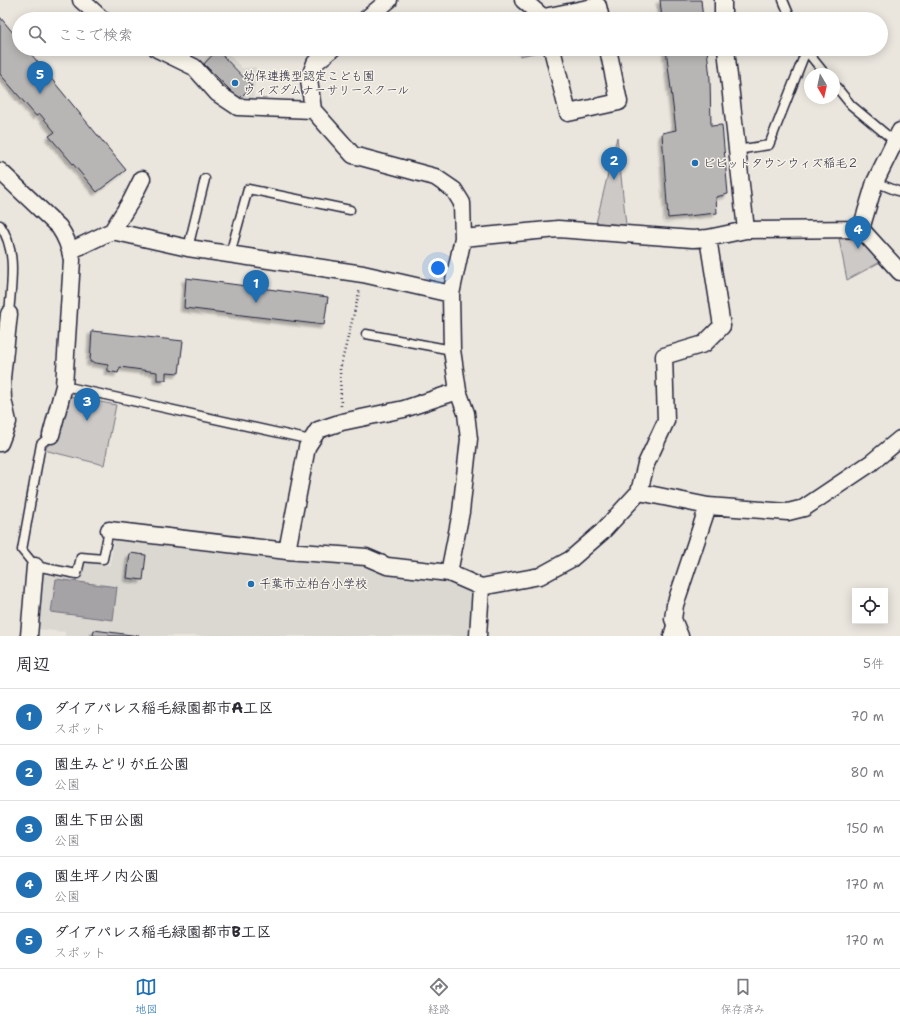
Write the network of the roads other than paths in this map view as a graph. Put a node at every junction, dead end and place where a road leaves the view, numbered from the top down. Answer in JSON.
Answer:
{"nodes":[{"id":1,"x":81,"y":0,"type":"edge"},
{"id":2,"x":389,"y":0,"type":"edge"},
{"id":3,"x":523,"y":0,"type":"edge"},
{"id":4,"x":723,"y":0,"type":"edge"},
{"id":5,"x":783,"y":0,"type":"edge"},
{"id":6,"x":94,"y":12,"type":"edge"},
{"id":7,"x":374,"y":12,"type":"edge"},
{"id":8,"x":538,"y":12,"type":"edge"},
{"id":9,"x":572,"y":12,"type":"edge"},
{"id":10,"x":599,"y":12,"type":"edge"},
{"id":11,"x":723,"y":12,"type":"edge"},
{"id":12,"x":788,"y":12,"type":"edge"},
{"id":13,"x":171,"y":56,"type":"edge"},
{"id":14,"x":324,"y":56,"type":"edge"},
{"id":15,"x":554,"y":56,"type":"edge"},
{"id":16,"x":609,"y":56,"type":"edge"},
{"id":17,"x":727,"y":56,"type":"edge"},
{"id":18,"x":803,"y":56,"type":"edge"},
{"id":19,"x":810,"y":56,"type":"edge"},
{"id":20,"x":820,"y":68,"type":"edge"},
{"id":21,"x":840,"y":91,"type":"edge"},
{"id":22,"x":313,"y":110,"type":"junction"},
{"id":23,"x":897,"y":136,"type":"edge"},
{"id":24,"x":737,"y":150,"type":"junction"},
{"id":25,"x":0,"y":171,"type":"edge"},
{"id":26,"x":142,"y":179,"type":"dead end"},
{"id":27,"x":205,"y":179,"type":"dead end"},
{"id":28,"x":875,"y":182,"type":"junction"},
{"id":29,"x":900,"y":192,"type":"edge"},
{"id":30,"x":350,"y":210,"type":"dead end"},
{"id":31,"x":0,"y":225,"type":"edge"},
{"id":32,"x":861,"y":229,"type":"junction"},
{"id":33,"x":746,"y":230,"type":"junction"},
{"id":34,"x":112,"y":231,"type":"junction"},
{"id":35,"x":463,"y":238,"type":"junction"},
{"id":36,"x":708,"y":238,"type":"junction"},
{"id":37,"x":188,"y":248,"type":"junction"},
{"id":38,"x":70,"y":251,"type":"junction"},
{"id":39,"x":230,"y":254,"type":"junction"},
{"id":40,"x":900,"y":272,"type":"edge"},
{"id":41,"x":451,"y":294,"type":"junction"},
{"id":42,"x":10,"y":314,"type":"joint"},
{"id":43,"x":366,"y":334,"type":"dead end"},
{"id":44,"x":452,"y":350,"type":"junction"},
{"id":45,"x":64,"y":386,"type":"junction"},
{"id":46,"x":458,"y":391,"type":"junction"},
{"id":47,"x":51,"y":435,"type":"joint"},
{"id":48,"x":900,"y":439,"type":"edge"},
{"id":49,"x":311,"y":440,"type":"junction"},
{"id":50,"x":0,"y":443,"type":"edge"},
{"id":51,"x":639,"y":492,"type":"junction"},
{"id":52,"x":708,"y":506,"type":"junction"},
{"id":53,"x":109,"y":530,"type":"joint"},
{"id":54,"x":287,"y":551,"type":"junction"},
{"id":55,"x":35,"y":566,"type":"junction"},
{"id":56,"x":449,"y":573,"type":"junction"},
{"id":57,"x":481,"y":587,"type":"junction"},
{"id":58,"x":673,"y":619,"type":"junction"},
{"id":59,"x":29,"y":636,"type":"edge"},
{"id":60,"x":478,"y":636,"type":"edge"},
{"id":61,"x":668,"y":636,"type":"edge"},
{"id":62,"x":680,"y":636,"type":"edge"}],
"edges":[{"from":1,"to":6,"type":"street"},
{"from":2,"to":7,"type":"street"},
{"from":3,"to":8,"type":"street"},
{"from":4,"to":11,"type":"street"},
{"from":5,"to":12,"type":"lane"},
{"from":9,"to":10,"type":"street"},
{"from":13,"to":22,"type":"street"},
{"from":14,"to":22,"type":"street"},
{"from":15,"to":16,"type":"street"},
{"from":17,"to":24,"type":"street"},
{"from":18,"to":24,"type":"lane"},
{"from":19,"to":20,"type":"lane"},
{"from":21,"to":23,"type":"lane"},
{"from":22,"to":35,"type":"street"},
{"from":23,"to":28,"type":"street"},
{"from":24,"to":33,"type":"street"},
{"from":25,"to":38,"type":"street"},
{"from":26,"to":34,"type":"street"},
{"from":27,"to":37,"type":"lane"},
{"from":28,"to":29,"type":"lane"},
{"from":28,"to":32,"type":"street"},
{"from":30,"to":39,"type":"lane"},
{"from":31,"to":42,"type":"lane"},
{"from":32,"to":33,"type":"street"},
{"from":32,"to":40,"type":"street"},
{"from":33,"to":36,"type":"street"},
{"from":34,"to":37,"type":"street"},
{"from":34,"to":38,"type":"street"},
{"from":35,"to":36,"type":"street"},
{"from":35,"to":41,"type":"street"},
{"from":36,"to":51,"type":"street"},
{"from":37,"to":39,"type":"street"},
{"from":38,"to":45,"type":"street"},
{"from":39,"to":41,"type":"street"},
{"from":41,"to":44,"type":"street"},
{"from":42,"to":50,"type":"street"},
{"from":43,"to":44,"type":"lane"},
{"from":44,"to":46,"type":"street"},
{"from":45,"to":47,"type":"street"},
{"from":45,"to":49,"type":"lane"},
{"from":46,"to":49,"type":"street"},
{"from":46,"to":56,"type":"street"},
{"from":47,"to":55,"type":"lane"},
{"from":48,"to":52,"type":"street"},
{"from":49,"to":54,"type":"street"},
{"from":51,"to":52,"type":"street"},
{"from":51,"to":57,"type":"street"},
{"from":52,"to":58,"type":"street"},
{"from":53,"to":54,"type":"street"},
{"from":53,"to":55,"type":"lane"},
{"from":54,"to":56,"type":"street"},
{"from":55,"to":59,"type":"street"},
{"from":56,"to":57,"type":"street"},
{"from":57,"to":60,"type":"street"},
{"from":58,"to":61,"type":"lane"},
{"from":58,"to":62,"type":"street"}]}
